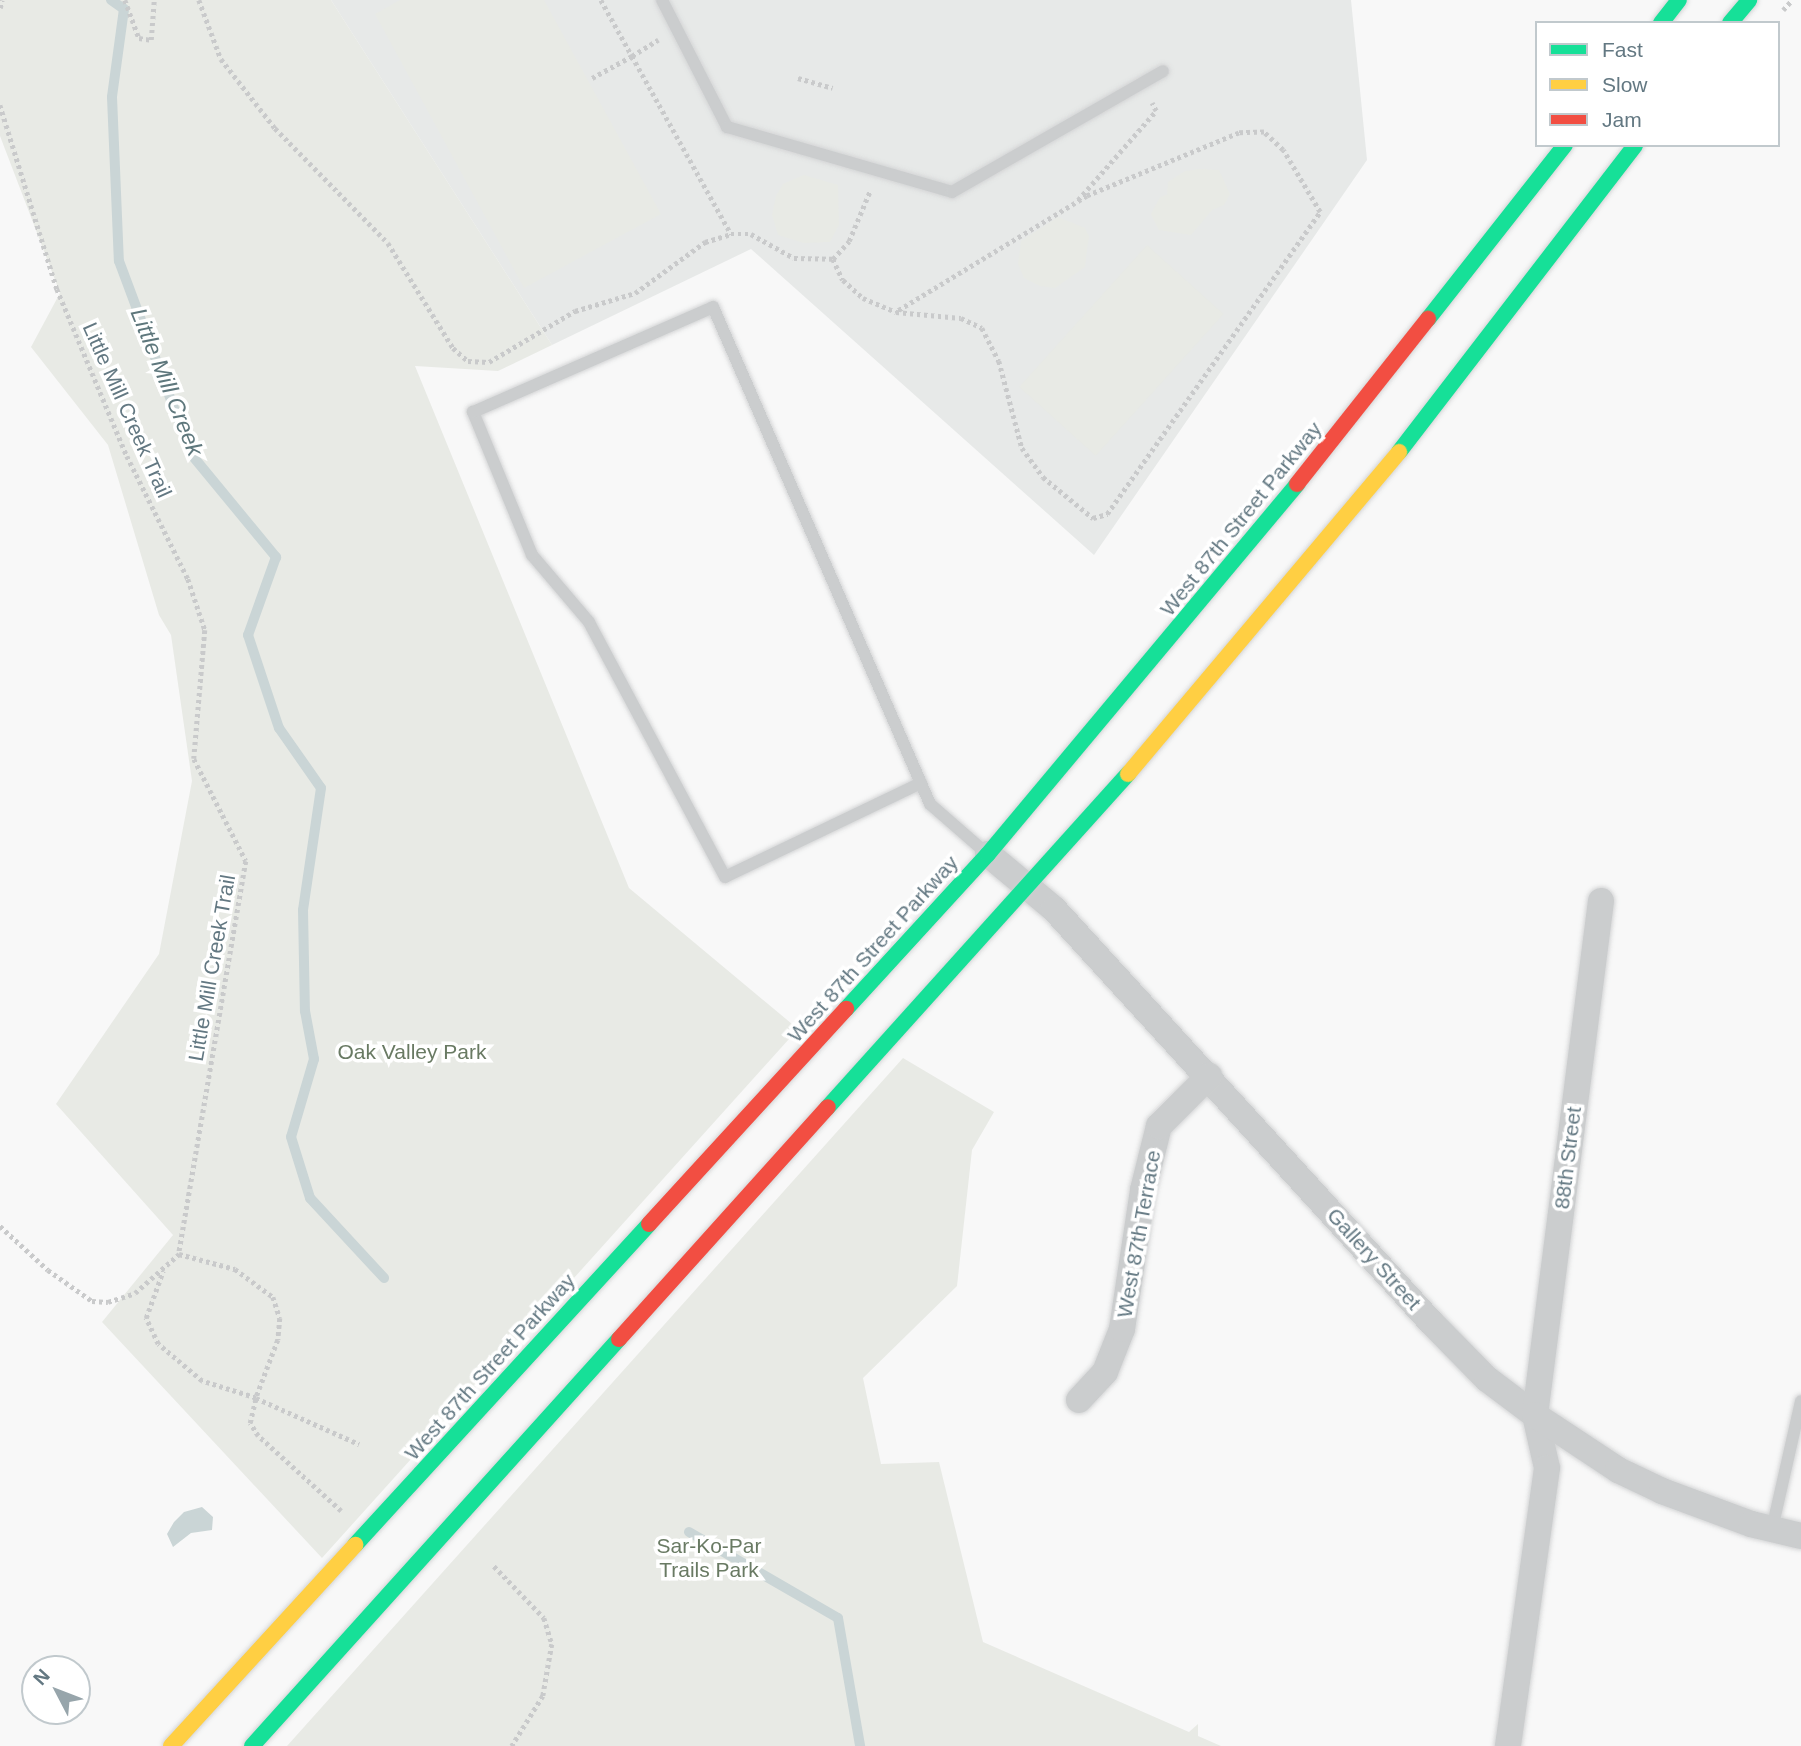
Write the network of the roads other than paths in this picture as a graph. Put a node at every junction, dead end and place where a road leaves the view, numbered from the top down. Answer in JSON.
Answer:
{"nodes":[{"id":1,"x":662,"y":0,"type":"edge"},
{"id":2,"x":1679,"y":0,"type":"edge"},
{"id":3,"x":1749,"y":0,"type":"edge"},
{"id":4,"x":1663,"y":21,"type":"edge"},
{"id":5,"x":1732,"y":21,"type":"edge"},
{"id":6,"x":1163,"y":71,"type":"dead end"},
{"id":7,"x":1563,"y":147,"type":"edge"},
{"id":8,"x":1633,"y":147,"type":"edge"},
{"id":9,"x":921,"y":783,"type":"junction"},
{"id":10,"x":988,"y":854,"type":"junction"},
{"id":11,"x":1030,"y":887,"type":"junction"},
{"id":12,"x":1601,"y":901,"type":"dead end"},
{"id":13,"x":1209,"y":1076,"type":"junction"},
{"id":14,"x":1079,"y":1400,"type":"dead end"},
{"id":15,"x":1801,"y":1401,"type":"edge"},
{"id":16,"x":1535,"y":1415,"type":"junction"},
{"id":17,"x":1772,"y":1529,"type":"junction"},
{"id":18,"x":1801,"y":1535,"type":"edge"},
{"id":19,"x":172,"y":1746,"type":"edge"},
{"id":20,"x":252,"y":1746,"type":"edge"},
{"id":21,"x":1508,"y":1746,"type":"edge"}],
"edges":[{"from":1,"to":6,"type":"lane"},
{"from":2,"to":4,"type":"main road"},
{"from":3,"to":5,"type":"main road"},
{"from":7,"to":10,"type":"main road","name":"West 87th Street Parkway"},
{"from":8,"to":11,"type":"main road"},
{"from":9,"to":9,"type":"lane"},
{"from":9,"to":10,"type":"lane"},
{"from":10,"to":11,"type":"street","name":"Gallery Street"},
{"from":10,"to":19,"type":"main road","name":"West 87th Street Parkway"},
{"from":11,"to":13,"type":"street","name":"Gallery Street"},
{"from":11,"to":20,"type":"main road"},
{"from":12,"to":16,"type":"street","name":"88th Street"},
{"from":13,"to":14,"type":"street","name":"West 87th Terrace"},
{"from":13,"to":16,"type":"street","name":"Gallery Street"},
{"from":15,"to":17,"type":"lane"},
{"from":16,"to":17,"type":"street","name":"Gallery Street"},
{"from":16,"to":21,"type":"street"},
{"from":17,"to":18,"type":"street","name":"Gallery Street"}]}
